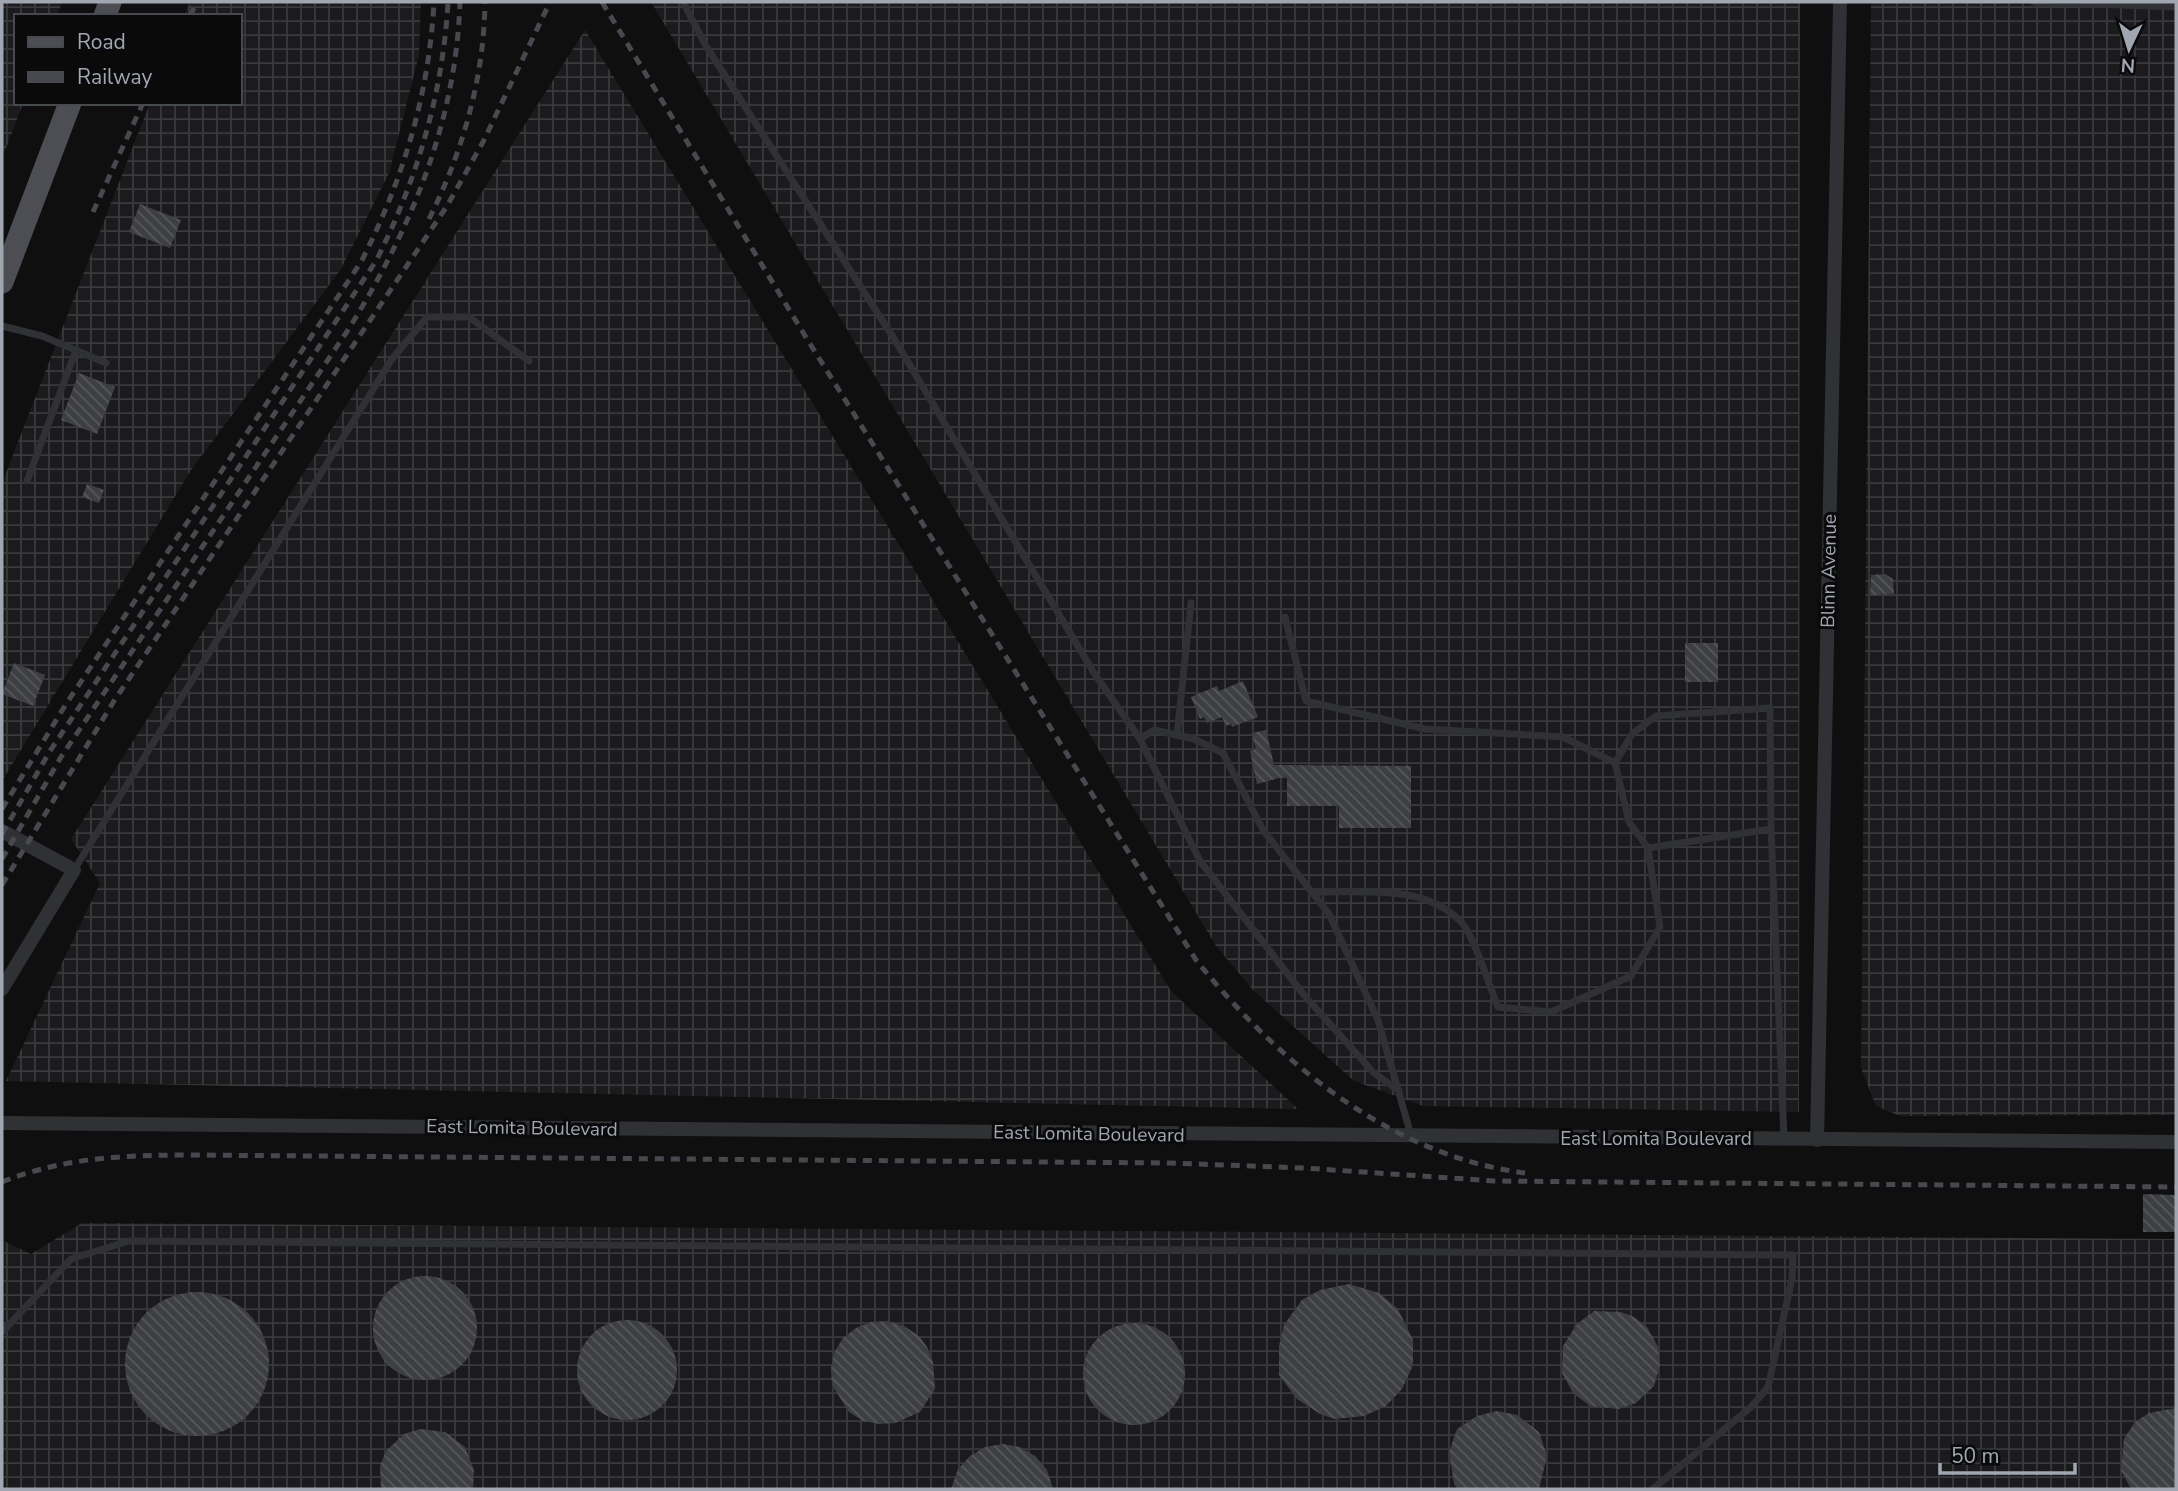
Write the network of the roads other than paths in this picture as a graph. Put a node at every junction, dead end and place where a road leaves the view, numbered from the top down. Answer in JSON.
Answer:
{"nodes":[{"id":1,"x":683,"y":2,"type":"edge"},
{"id":2,"x":1840,"y":2,"type":"edge"},
{"id":3,"x":2034,"y":2,"type":"edge"},
{"id":4,"x":2176,"y":7,"type":"edge"},
{"id":5,"x":69,"y":105,"type":"edge"},
{"id":6,"x":2,"y":282,"type":"edge"},
{"id":7,"x":2,"y":326,"type":"edge"},
{"id":8,"x":76,"y":350,"type":"junction"},
{"id":9,"x":529,"y":361,"type":"dead end"},
{"id":10,"x":106,"y":363,"type":"dead end"},
{"id":11,"x":27,"y":481,"type":"dead end"},
{"id":12,"x":1191,"y":603,"type":"dead end"},
{"id":13,"x":1285,"y":617,"type":"dead end"},
{"id":14,"x":1177,"y":735,"type":"junction"},
{"id":15,"x":1140,"y":739,"type":"junction"},
{"id":16,"x":1615,"y":762,"type":"junction"},
{"id":17,"x":1771,"y":829,"type":"junction"},
{"id":18,"x":2,"y":831,"type":"edge"},
{"id":19,"x":1648,"y":848,"type":"junction"},
{"id":20,"x":74,"y":870,"type":"junction"},
{"id":21,"x":1313,"y":892,"type":"junction"},
{"id":22,"x":2,"y":989,"type":"edge"},
{"id":23,"x":1399,"y":1091,"type":"junction"},
{"id":24,"x":2,"y":1123,"type":"edge"},
{"id":25,"x":1412,"y":1138,"type":"junction"},
{"id":26,"x":1784,"y":1140,"type":"junction"},
{"id":27,"x":1817,"y":1140,"type":"junction"},
{"id":28,"x":2176,"y":1142,"type":"edge"},
{"id":29,"x":2,"y":1332,"type":"edge"},
{"id":30,"x":1653,"y":1489,"type":"edge"}],
"edges":[{"from":1,"to":15,"type":"lane"},
{"from":2,"to":27,"type":"street","name":"Blinn Avenue"},
{"from":3,"to":4,"type":"lane"},
{"from":5,"to":6,"type":"main road"},
{"from":7,"to":8,"type":"lane"},
{"from":8,"to":10,"type":"lane"},
{"from":8,"to":11,"type":"lane"},
{"from":9,"to":20,"type":"lane"},
{"from":12,"to":14,"type":"lane"},
{"from":13,"to":16,"type":"lane"},
{"from":14,"to":15,"type":"lane"},
{"from":14,"to":21,"type":"lane"},
{"from":15,"to":23,"type":"lane"},
{"from":16,"to":17,"type":"lane"},
{"from":16,"to":19,"type":"lane"},
{"from":17,"to":19,"type":"lane"},
{"from":17,"to":26,"type":"lane"},
{"from":18,"to":20,"type":"street"},
{"from":19,"to":21,"type":"lane"},
{"from":20,"to":22,"type":"street"},
{"from":21,"to":23,"type":"lane"},
{"from":23,"to":25,"type":"lane"},
{"from":24,"to":25,"type":"street","name":"East Lomita Boulevard"},
{"from":25,"to":26,"type":"street","name":"East Lomita Boulevard"},
{"from":26,"to":27,"type":"street","name":"East Lomita Boulevard"},
{"from":27,"to":28,"type":"street","name":"East Lomita Boulevard"},
{"from":29,"to":30,"type":"lane"}]}
